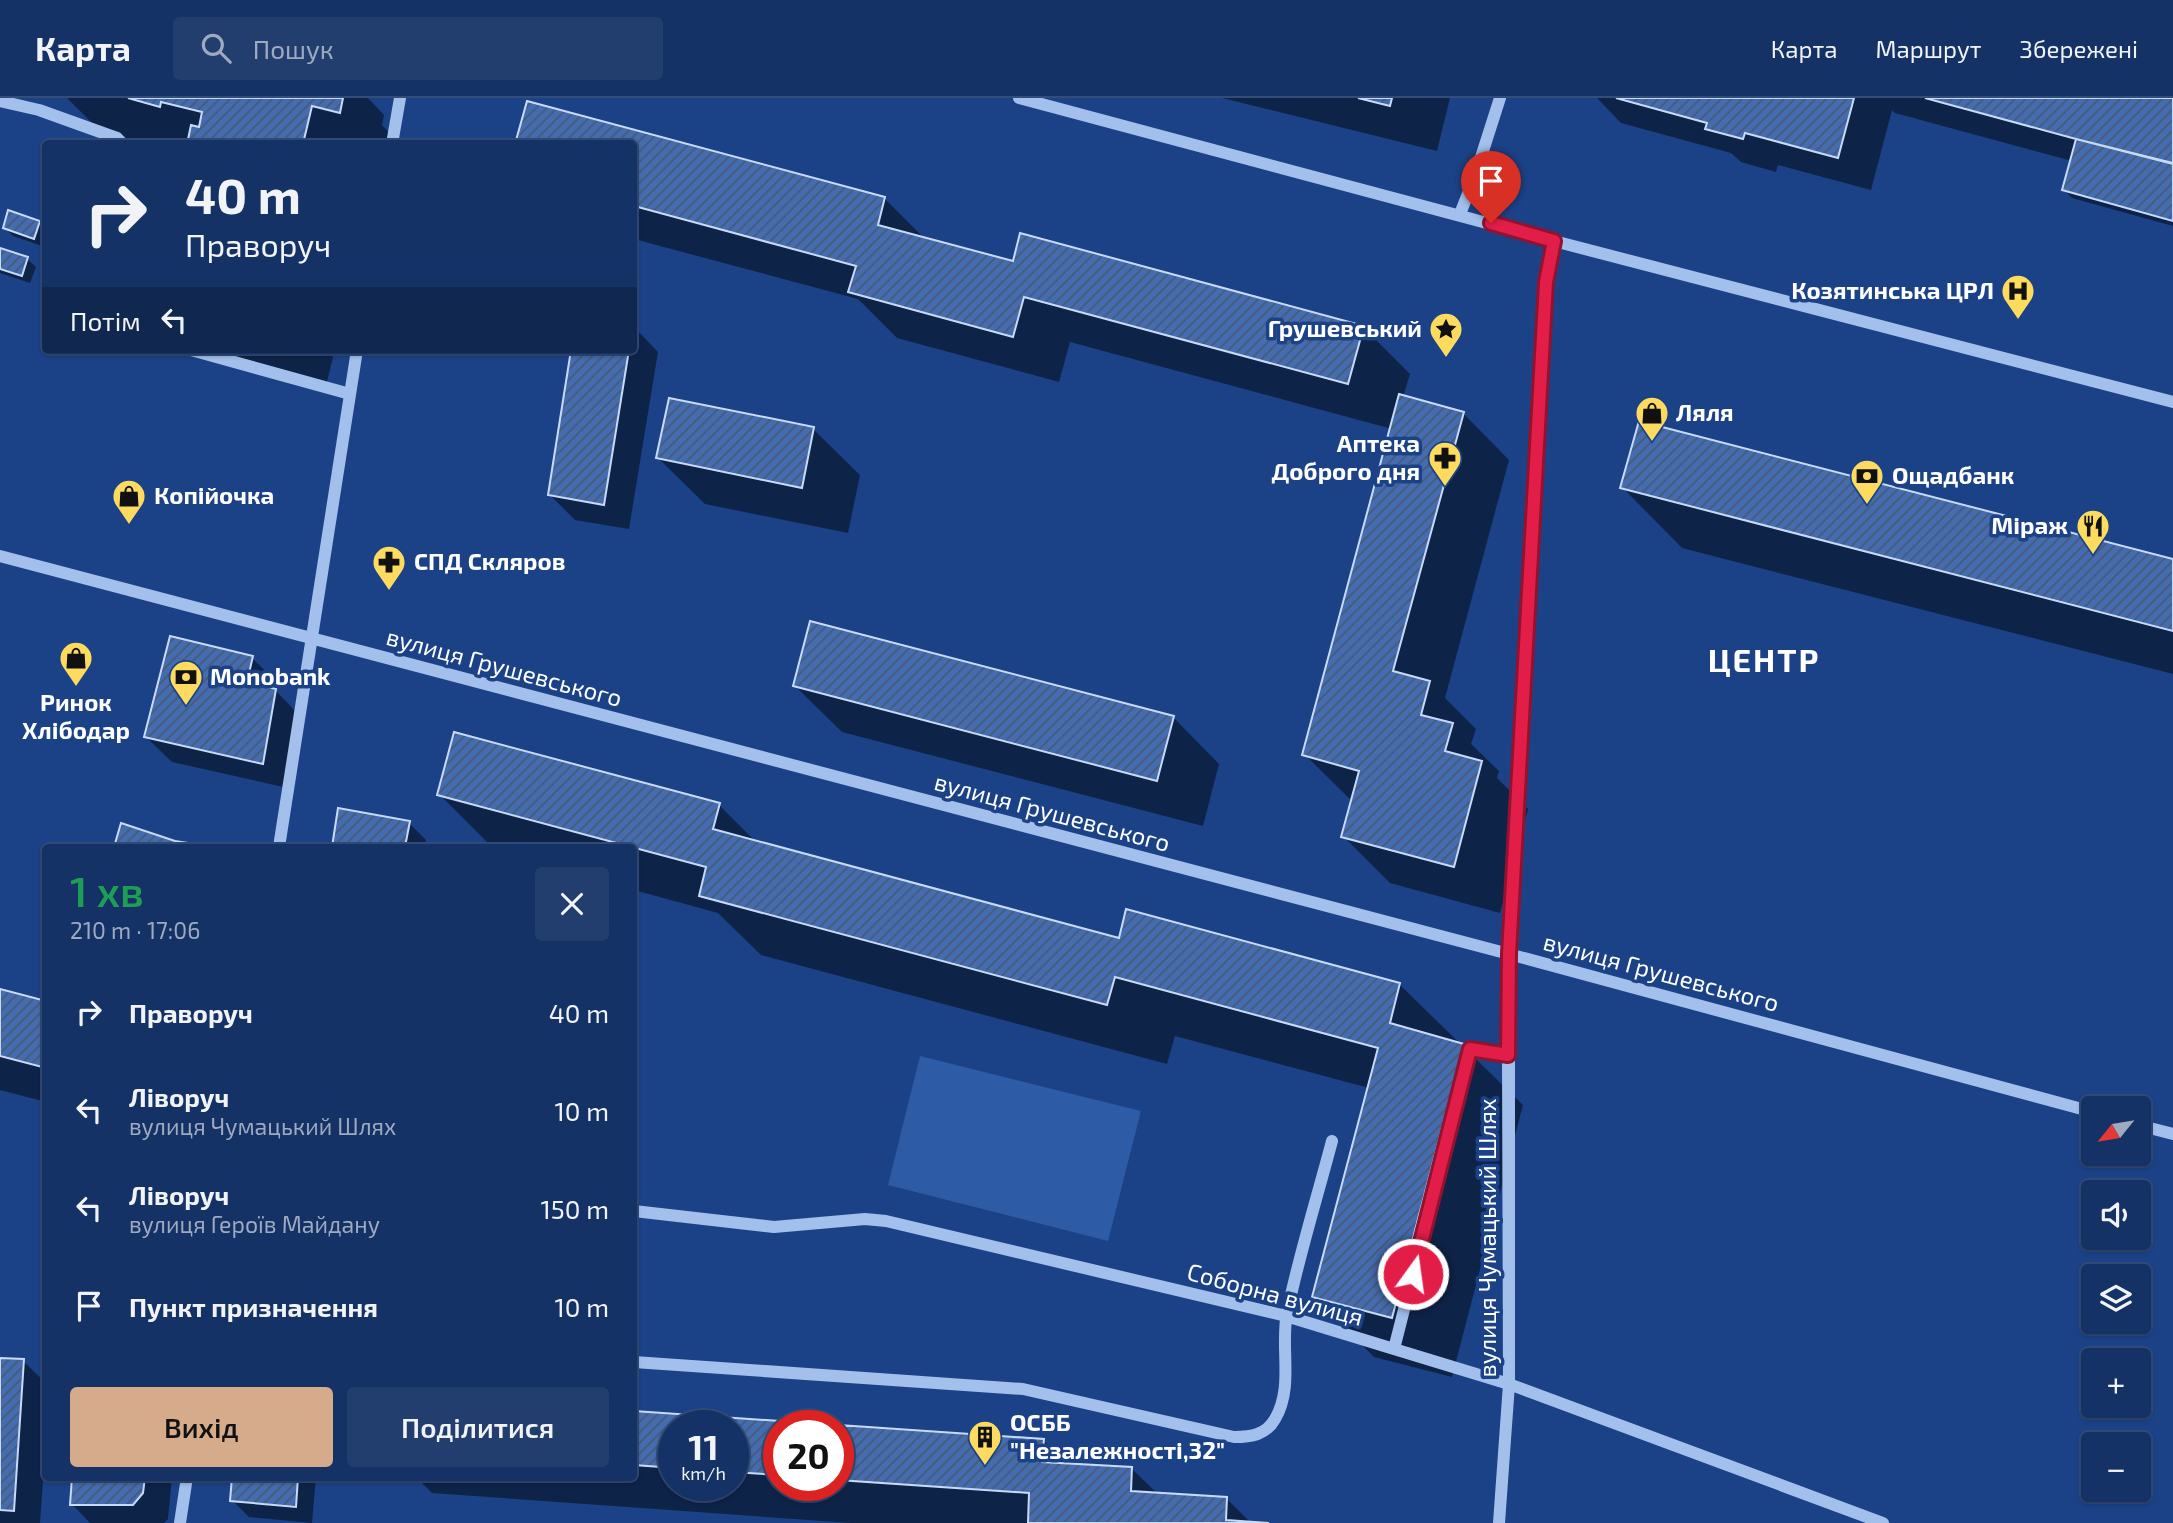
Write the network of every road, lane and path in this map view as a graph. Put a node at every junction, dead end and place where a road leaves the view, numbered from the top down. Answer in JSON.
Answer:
{"nodes":[{"id":1,"x":400,"y":98,"type":"edge"},
{"id":2,"x":1019,"y":98,"type":"edge"},
{"id":3,"x":1500,"y":98,"type":"edge"},
{"id":4,"x":0,"y":101,"type":"edge"},
{"id":5,"x":119,"y":140,"type":"edge"},
{"id":6,"x":393,"y":140,"type":"edge"},
{"id":7,"x":1460,"y":214,"type":"junction"},
{"id":8,"x":1554,"y":241,"type":"junction"},
{"id":9,"x":205,"y":354,"type":"edge"},
{"id":10,"x":356,"y":354,"type":"edge"},
{"id":11,"x":350,"y":394,"type":"junction"},
{"id":12,"x":2173,"y":402,"type":"edge"},
{"id":13,"x":0,"y":556,"type":"edge"},
{"id":14,"x":310,"y":639,"type":"junction"},
{"id":15,"x":279,"y":844,"type":"edge"},
{"id":16,"x":1509,"y":954,"type":"junction"},
{"id":17,"x":1508,"y":1055,"type":"junction"},
{"id":18,"x":2081,"y":1109,"type":"edge"},
{"id":19,"x":2151,"y":1128,"type":"edge"},
{"id":20,"x":2173,"y":1134,"type":"edge"},
{"id":21,"x":1332,"y":1141,"type":"dead end"},
{"id":22,"x":637,"y":1211,"type":"edge"},
{"id":23,"x":1286,"y":1316,"type":"junction"},
{"id":24,"x":1394,"y":1349,"type":"junction"},
{"id":25,"x":637,"y":1362,"type":"edge"},
{"id":26,"x":1509,"y":1384,"type":"junction"},
{"id":27,"x":186,"y":1481,"type":"edge"},
{"id":28,"x":180,"y":1523,"type":"edge"},
{"id":29,"x":1499,"y":1523,"type":"edge"},
{"id":30,"x":1883,"y":1523,"type":"edge"}],
"edges":[{"from":1,"to":6,"type":"street"},
{"from":2,"to":7,"type":"street"},
{"from":3,"to":7,"type":"street"},
{"from":4,"to":5,"type":"street"},
{"from":7,"to":8,"type":"street"},
{"from":8,"to":12,"type":"street"},
{"from":8,"to":16,"type":"street"},
{"from":9,"to":11,"type":"street"},
{"from":10,"to":11,"type":"street"},
{"from":11,"to":14,"type":"street"},
{"from":13,"to":14,"type":"street","name":"вулиця Грушевського"},
{"from":14,"to":15,"type":"street"},
{"from":14,"to":16,"type":"street","name":"вулиця Грушевського"},
{"from":16,"to":17,"type":"street"},
{"from":16,"to":18,"type":"street","name":"вулиця Грушевського"},
{"from":17,"to":24,"type":"street"},
{"from":17,"to":26,"type":"street","name":"вулиця Чумацький Шлях"},
{"from":19,"to":20,"type":"street"},
{"from":21,"to":23,"type":"street"},
{"from":22,"to":23,"type":"street","name":"Соборна вулиця"},
{"from":23,"to":24,"type":"street","name":"Соборна вулиця"},
{"from":23,"to":25,"type":"street"},
{"from":24,"to":26,"type":"street","name":"Соборна вулиця"},
{"from":26,"to":29,"type":"street","name":"вулиця Чумацький Шлях"},
{"from":26,"to":30,"type":"street"},
{"from":27,"to":28,"type":"street"}]}
